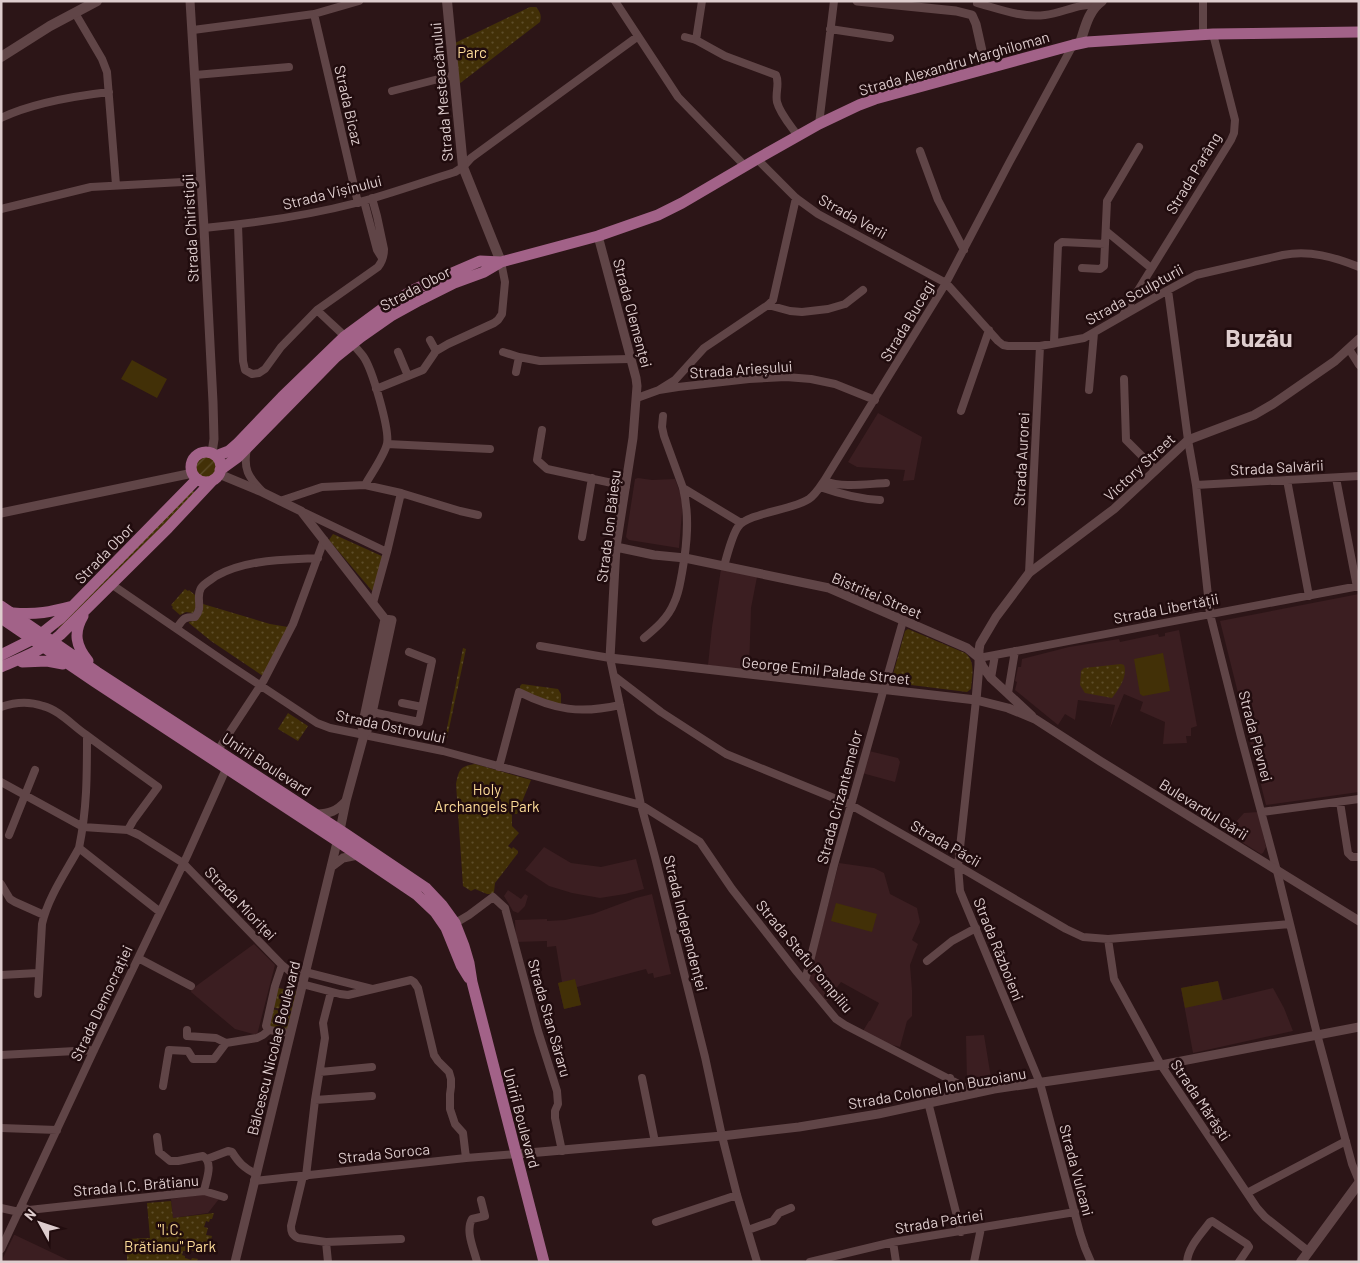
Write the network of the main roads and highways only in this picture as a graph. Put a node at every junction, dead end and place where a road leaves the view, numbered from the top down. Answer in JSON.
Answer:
{"nodes":[{"id":1,"x":97,"y":1,"type":"edge"},
{"id":2,"x":447,"y":1,"type":"edge"},
{"id":3,"x":1100,"y":3,"type":"edge"},
{"id":4,"x":1359,"y":32,"type":"edge"},
{"id":5,"x":1076,"y":44,"type":"junction"},
{"id":6,"x":1,"y":57,"type":"edge"},
{"id":7,"x":501,"y":262,"type":"junction"},
{"id":8,"x":348,"y":340,"type":"junction"},
{"id":9,"x":214,"y":455,"type":"junction"},
{"id":10,"x":217,"y":475,"type":"junction"},
{"id":11,"x":195,"y":476,"type":"junction"},
{"id":12,"x":75,"y":605,"type":"junction"},
{"id":13,"x":88,"y":608,"type":"junction"},
{"id":14,"x":5,"y":612,"type":"edge"},
{"id":15,"x":37,"y":637,"type":"junction"},
{"id":16,"x":48,"y":645,"type":"junction"},
{"id":17,"x":1,"y":655,"type":"edge"},
{"id":18,"x":71,"y":666,"type":"junction"},
{"id":19,"x":1,"y":667,"type":"edge"},
{"id":20,"x":97,"y":672,"type":"junction"},
{"id":21,"x":339,"y":835,"type":"junction"},
{"id":22,"x":430,"y":908,"type":"junction"},
{"id":23,"x":450,"y":918,"type":"junction"},
{"id":24,"x":1359,"y":1182,"type":"edge"},
{"id":25,"x":544,"y":1262,"type":"edge"},
{"id":26,"x":1301,"y":1262,"type":"edge"}],
"edges":[{"from":1,"to":6,"type":"main road"},
{"from":2,"to":7,"type":"main road","name":"Strada Mesteacănului"},
{"from":3,"to":5,"type":"main road"},
{"from":4,"to":5,"type":"main road","name":"Strada Alexandru Marghiloman"},
{"from":5,"to":7,"type":"main road","name":"Strada Alexandru Marghiloman"},
{"from":7,"to":8,"type":"main road","name":"Strada Obor"},
{"from":8,"to":9,"type":"main road","name":"Strada Obor"},
{"from":8,"to":10,"type":"main road","name":"Strada Obor"},
{"from":9,"to":10,"type":"main road"},
{"from":9,"to":11,"type":"main road"},
{"from":10,"to":11,"type":"main road"},
{"from":10,"to":13,"type":"main road","name":"Strada Obor"},
{"from":11,"to":12,"type":"main road","name":"Strada Obor"},
{"from":12,"to":14,"type":"main road"},
{"from":12,"to":15,"type":"main road","name":"Strada Obor"},
{"from":13,"to":16,"type":"main road","name":"Strada Obor"},
{"from":13,"to":20,"type":"main road"},
{"from":14,"to":15,"type":"main road","name":"Unirii Boulevard"},
{"from":15,"to":16,"type":"main road","name":"Unirii Boulevard"},
{"from":15,"to":17,"type":"main road","name":"Strada Obor"},
{"from":16,"to":18,"type":"main road","name":"Unirii Boulevard"},
{"from":16,"to":19,"type":"main road","name":"Strada Obor"},
{"from":16,"to":20,"type":"main road","name":"Unirii Boulevard"},
{"from":18,"to":19,"type":"main road"},
{"from":18,"to":21,"type":"main road","name":"Unirii Boulevard"},
{"from":20,"to":21,"type":"main road","name":"Unirii Boulevard"},
{"from":21,"to":22,"type":"main road","name":"Unirii Boulevard"},
{"from":21,"to":23,"type":"main road","name":"Unirii Boulevard"},
{"from":22,"to":23,"type":"main road"},
{"from":22,"to":23,"type":"main road","name":"Unirii Boulevard"},
{"from":23,"to":25,"type":"main road","name":"Unirii Boulevard"},
{"from":24,"to":26,"type":"main road"}]}
